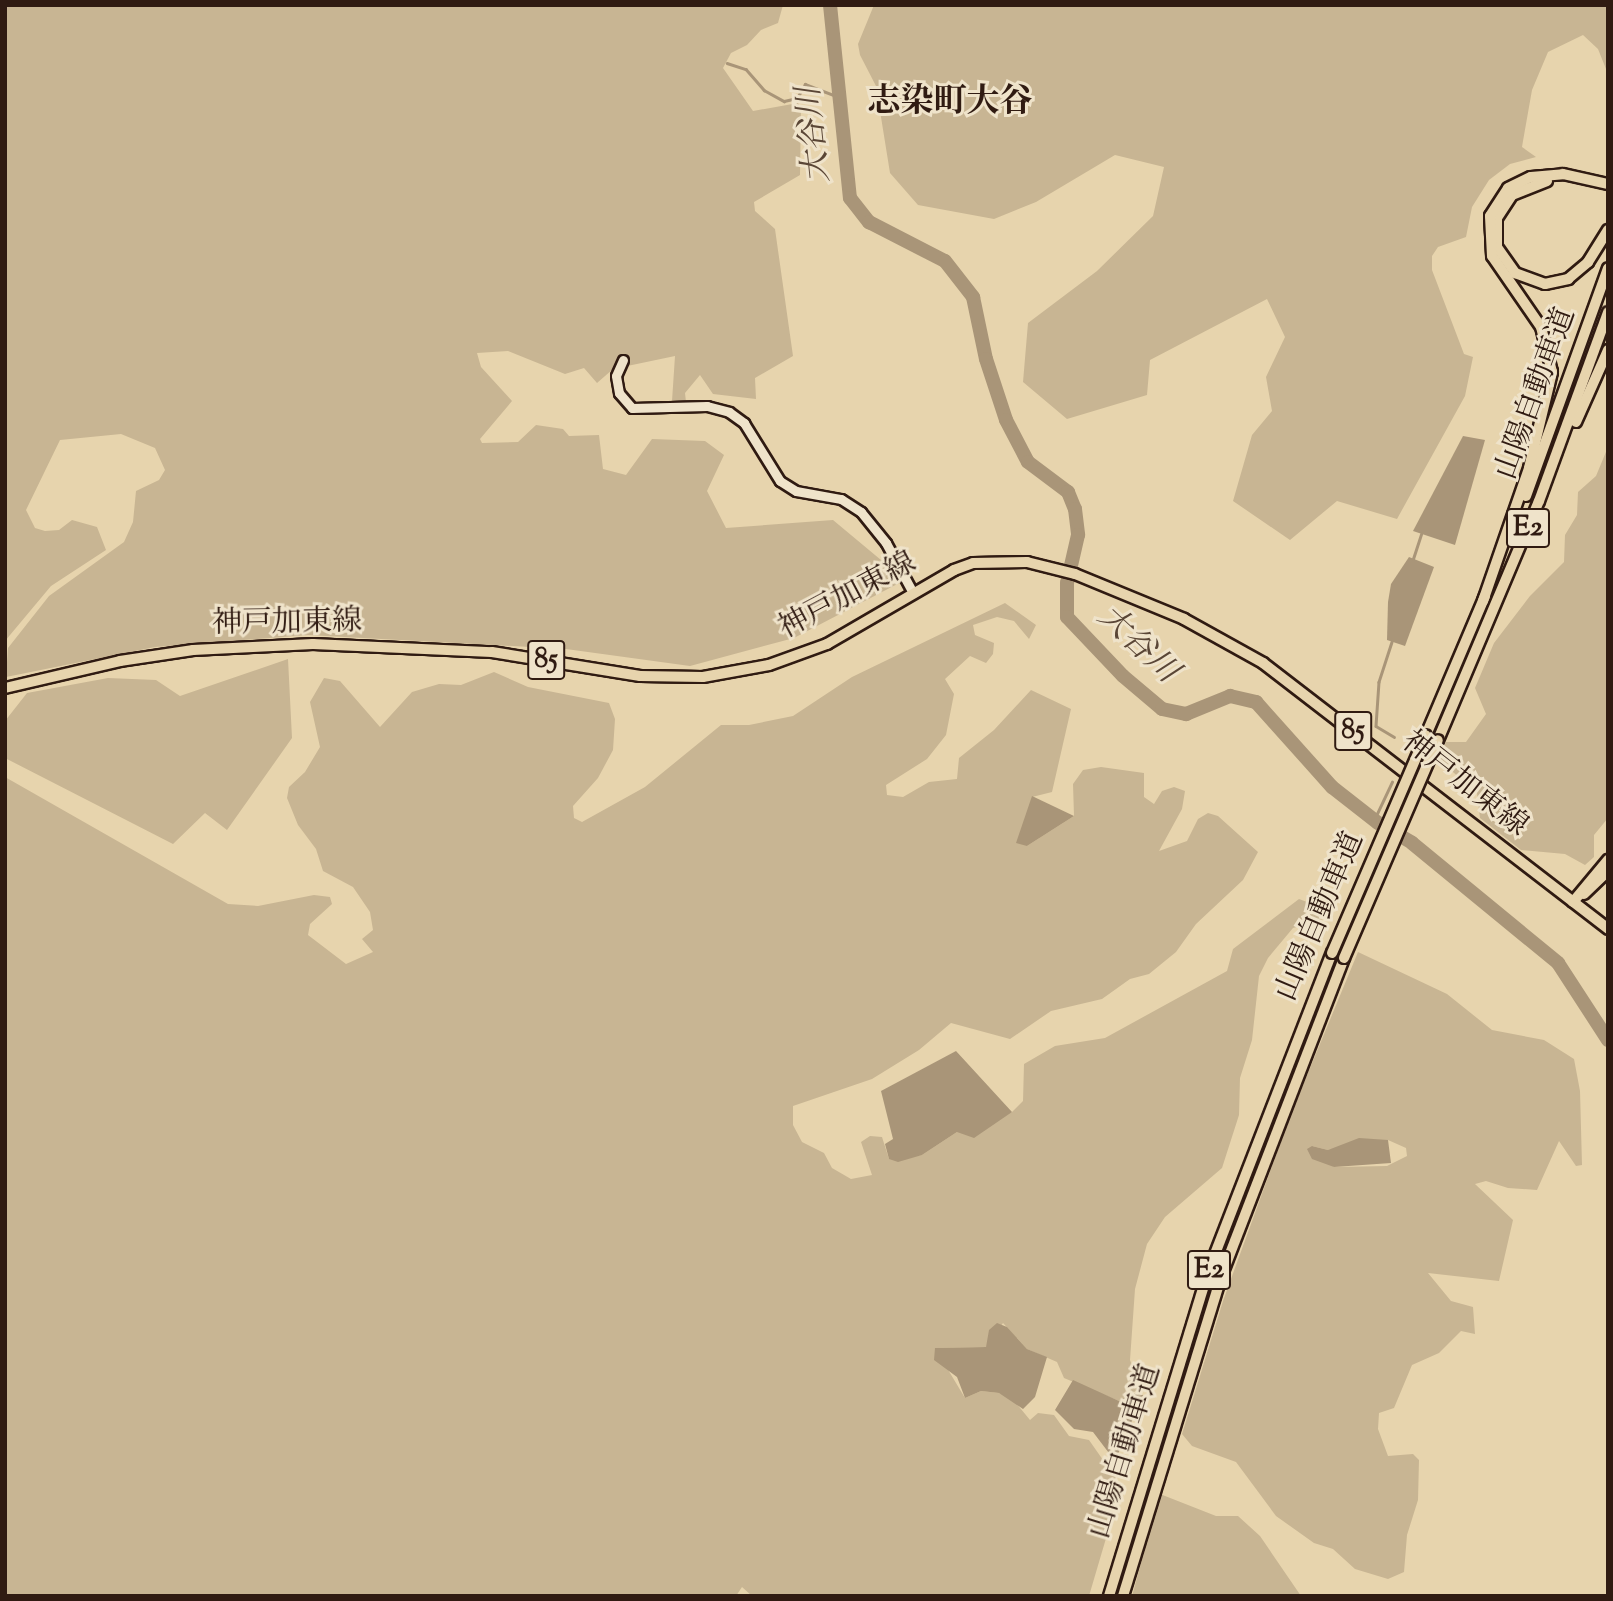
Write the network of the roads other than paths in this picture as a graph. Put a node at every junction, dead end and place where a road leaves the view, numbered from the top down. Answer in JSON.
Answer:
{"nodes":[{"id":1,"x":1608,"y":184,"type":"edge"},
{"id":2,"x":1608,"y":191,"type":"edge"},
{"id":3,"x":1608,"y":230,"type":"edge"},
{"id":4,"x":1608,"y":268,"type":"edge"},
{"id":5,"x":1608,"y":312,"type":"edge"},
{"id":6,"x":1608,"y":350,"type":"edge"},
{"id":7,"x":622,"y":360,"type":"dead end"},
{"id":8,"x":912,"y":591,"type":"junction"},
{"id":9,"x":1501,"y":593,"type":"junction"},
{"id":10,"x":1483,"y":601,"type":"junction"},
{"id":11,"x":5,"y":688,"type":"edge"},
{"id":12,"x":1608,"y":860,"type":"edge"},
{"id":13,"x":1608,"y":871,"type":"edge"},
{"id":14,"x":1573,"y":902,"type":"junction"},
{"id":15,"x":1608,"y":929,"type":"edge"},
{"id":16,"x":1109,"y":1596,"type":"edge"},
{"id":17,"x":1123,"y":1596,"type":"edge"}],
"edges":[{"from":1,"to":10,"type":"highway"},
{"from":2,"to":3,"type":"highway"},
{"from":4,"to":10,"type":"highway","name":"山陽自動車道","number":"E2"},
{"from":5,"to":9,"type":"highway","name":"山陽自動車道","number":"E2"},
{"from":6,"to":9,"type":"highway"},
{"from":7,"to":8,"type":"street"},
{"from":8,"to":11,"type":"main road","name":"神戸加東線","number":"85"},
{"from":8,"to":14,"type":"main road","name":"神戸加東線","number":"85"},
{"from":9,"to":17,"type":"highway","name":"山陽自動車道","number":"E2","bridge":true},
{"from":10,"to":16,"type":"highway","name":"山陽自動車道","number":"E2","bridge":true},
{"from":12,"to":14,"type":"highway"},
{"from":13,"to":14,"type":"highway"},
{"from":14,"to":15,"type":"main road","name":"神戸加東線","number":"85"}]}
